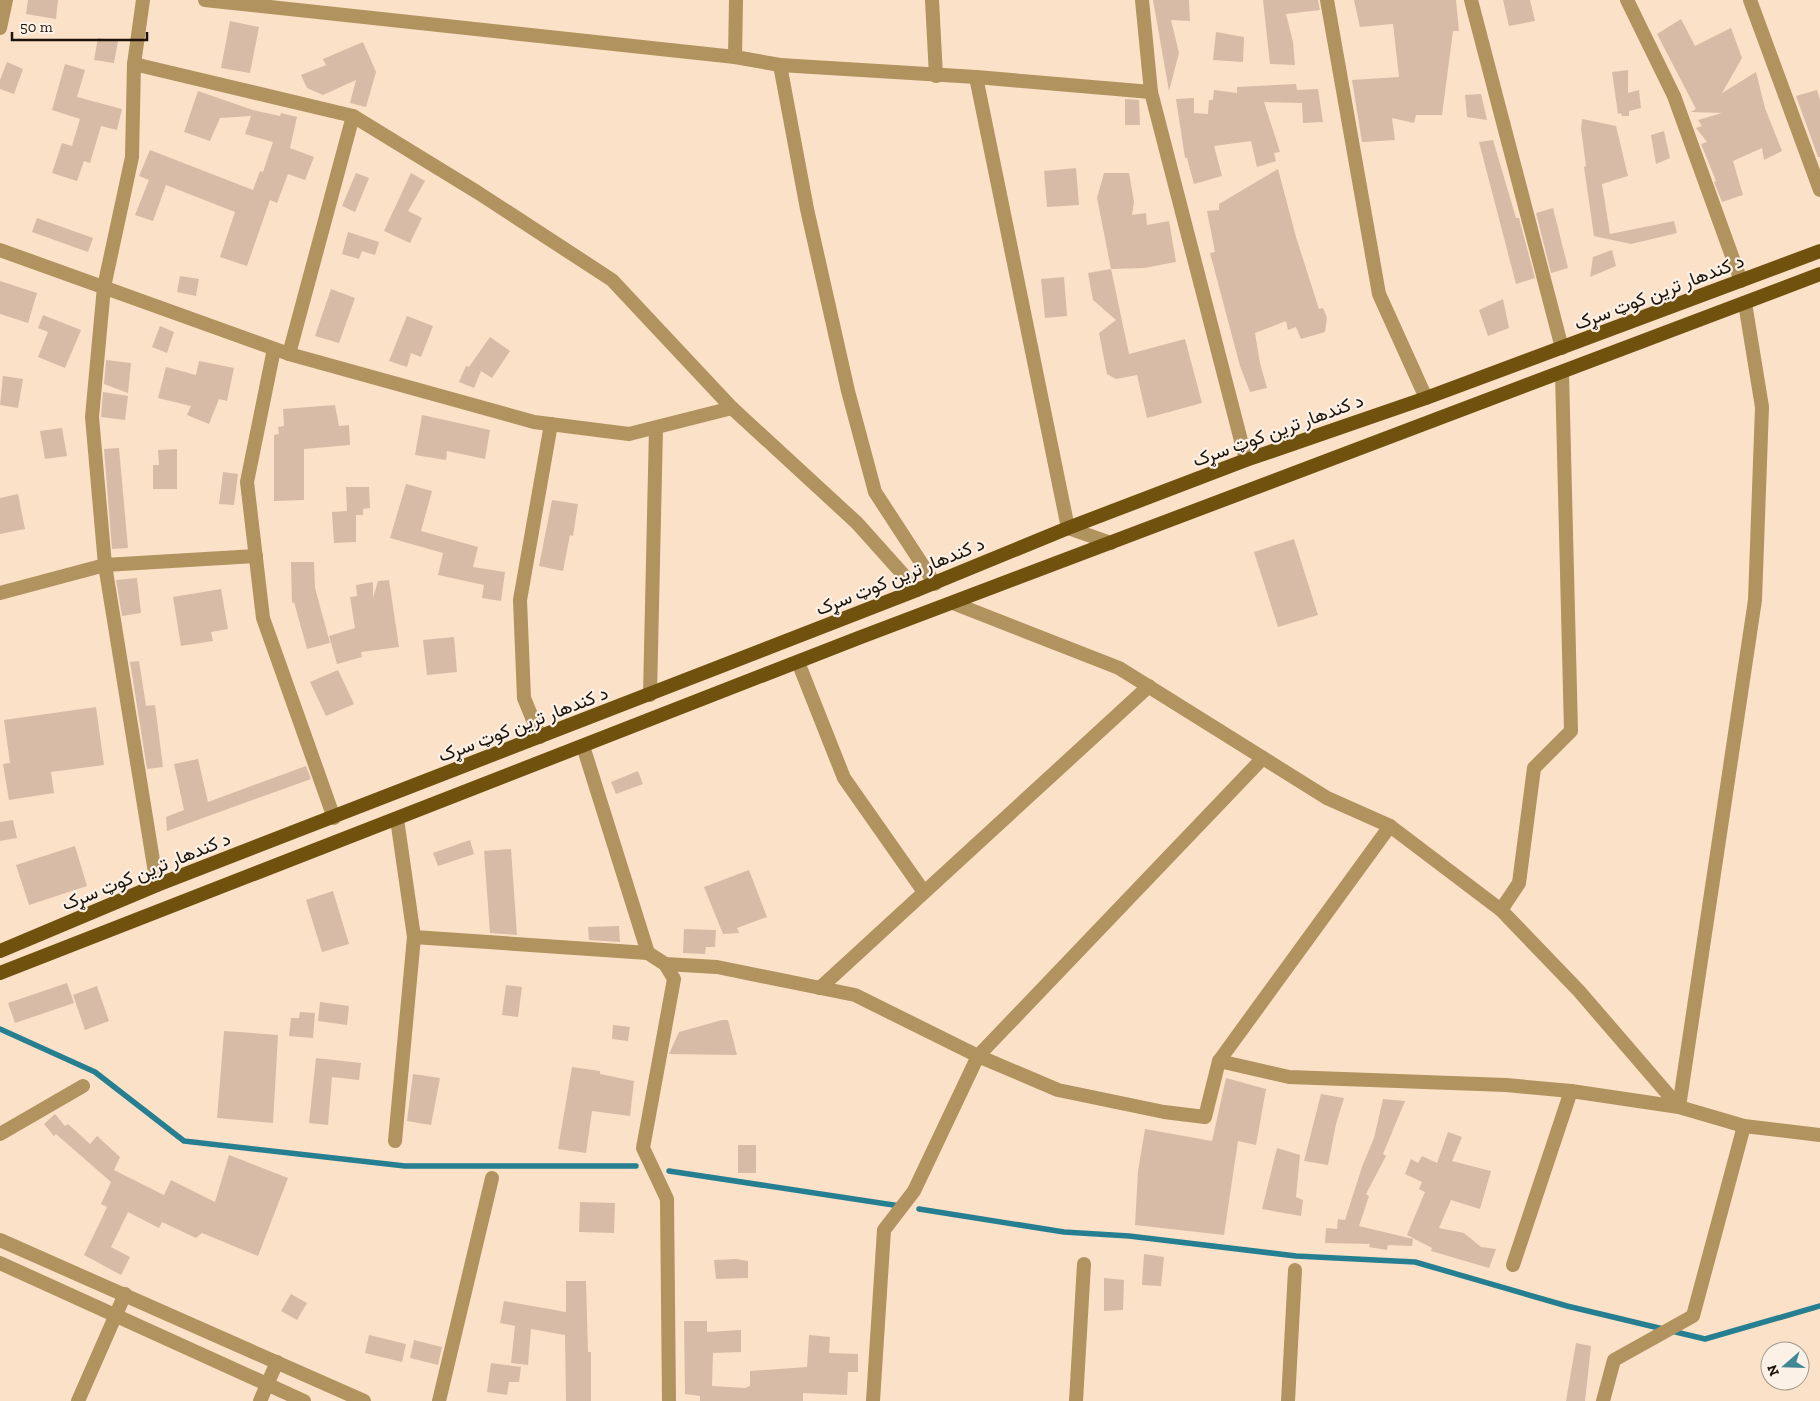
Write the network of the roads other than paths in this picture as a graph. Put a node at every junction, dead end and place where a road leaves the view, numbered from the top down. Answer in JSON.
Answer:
{"nodes":[{"id":1,"x":6,"y":0,"type":"edge"},
{"id":2,"x":143,"y":0,"type":"edge"},
{"id":3,"x":205,"y":0,"type":"edge"},
{"id":4,"x":736,"y":0,"type":"edge"},
{"id":5,"x":932,"y":0,"type":"edge"},
{"id":6,"x":1142,"y":0,"type":"edge"},
{"id":7,"x":1327,"y":0,"type":"edge"},
{"id":8,"x":1471,"y":0,"type":"edge"},
{"id":9,"x":1627,"y":0,"type":"edge"},
{"id":10,"x":1750,"y":0,"type":"edge"},
{"id":11,"x":0,"y":28,"type":"edge"},
{"id":12,"x":735,"y":57,"type":"junction"},
{"id":13,"x":134,"y":64,"type":"junction"},
{"id":14,"x":780,"y":65,"type":"junction"},
{"id":15,"x":936,"y":76,"type":"junction"},
{"id":16,"x":976,"y":77,"type":"junction"},
{"id":17,"x":1151,"y":92,"type":"junction"},
{"id":18,"x":354,"y":116,"type":"junction"},
{"id":19,"x":1820,"y":190,"type":"edge"},
{"id":20,"x":0,"y":250,"type":"edge"},
{"id":21,"x":1820,"y":251,"type":"edge"},
{"id":22,"x":1820,"y":274,"type":"edge"},
{"id":23,"x":1741,"y":281,"type":"junction"},
{"id":24,"x":104,"y":287,"type":"junction"},
{"id":25,"x":1745,"y":303,"type":"junction"},
{"id":26,"x":1562,"y":348,"type":"junction"},
{"id":27,"x":274,"y":349,"type":"junction"},
{"id":28,"x":289,"y":354,"type":"junction"},
{"id":29,"x":1562,"y":373,"type":"junction"},
{"id":30,"x":1426,"y":398,"type":"junction"},
{"id":31,"x":732,"y":408,"type":"junction"},
{"id":32,"x":551,"y":424,"type":"junction"},
{"id":33,"x":656,"y":428,"type":"junction"},
{"id":34,"x":1246,"y":460,"type":"junction"},
{"id":35,"x":1068,"y":528,"type":"junction"},
{"id":36,"x":1111,"y":543,"type":"junction"},
{"id":37,"x":256,"y":556,"type":"junction"},
{"id":38,"x":105,"y":565,"type":"junction"},
{"id":39,"x":935,"y":584,"type":"junction"},
{"id":40,"x":917,"y":590,"type":"junction"},
{"id":41,"x":0,"y":593,"type":"edge"},
{"id":42,"x":953,"y":603,"type":"junction"},
{"id":43,"x":798,"y":662,"type":"junction"},
{"id":44,"x":1149,"y":686,"type":"junction"},
{"id":45,"x":650,"y":695,"type":"junction"},
{"id":46,"x":540,"y":737,"type":"junction"},
{"id":47,"x":583,"y":746,"type":"junction"},
{"id":48,"x":1263,"y":758,"type":"junction"},
{"id":49,"x":334,"y":818,"type":"junction"},
{"id":50,"x":397,"y":820,"type":"junction"},
{"id":51,"x":1390,"y":826,"type":"junction"},
{"id":52,"x":157,"y":885,"type":"junction"},
{"id":53,"x":924,"y":892,"type":"junction"},
{"id":54,"x":1501,"y":910,"type":"junction"},
{"id":55,"x":414,"y":937,"type":"junction"},
{"id":56,"x":0,"y":951,"type":"edge"},
{"id":57,"x":648,"y":953,"type":"junction"},
{"id":58,"x":665,"y":964,"type":"junction"},
{"id":59,"x":0,"y":972,"type":"edge"},
{"id":60,"x":820,"y":988,"type":"junction"},
{"id":61,"x":978,"y":1056,"type":"junction"},
{"id":62,"x":1219,"y":1062,"type":"junction"},
{"id":63,"x":83,"y":1086,"type":"dead end"},
{"id":64,"x":1571,"y":1091,"type":"junction"},
{"id":65,"x":1679,"y":1107,"type":"junction"},
{"id":66,"x":1744,"y":1126,"type":"junction"},
{"id":67,"x":0,"y":1134,"type":"edge"},
{"id":68,"x":1820,"y":1136,"type":"edge"},
{"id":69,"x":395,"y":1141,"type":"dead end"},
{"id":70,"x":492,"y":1178,"type":"dead end"},
{"id":71,"x":0,"y":1240,"type":"edge"},
{"id":72,"x":0,"y":1263,"type":"edge"},
{"id":73,"x":1084,"y":1264,"type":"dead end"},
{"id":74,"x":1513,"y":1265,"type":"dead end"},
{"id":75,"x":1295,"y":1270,"type":"dead end"},
{"id":76,"x":125,"y":1294,"type":"junction"},
{"id":77,"x":116,"y":1316,"type":"junction"},
{"id":78,"x":277,"y":1362,"type":"junction"},
{"id":79,"x":267,"y":1384,"type":"junction"},
{"id":80,"x":78,"y":1401,"type":"edge"},
{"id":81,"x":260,"y":1401,"type":"edge"},
{"id":82,"x":304,"y":1401,"type":"edge"},
{"id":83,"x":364,"y":1401,"type":"edge"},
{"id":84,"x":439,"y":1401,"type":"edge"},
{"id":85,"x":669,"y":1401,"type":"edge"},
{"id":86,"x":873,"y":1401,"type":"edge"},
{"id":87,"x":1076,"y":1401,"type":"edge"},
{"id":88,"x":1288,"y":1401,"type":"edge"},
{"id":89,"x":1603,"y":1401,"type":"edge"}],
"edges":[{"from":1,"to":11,"type":"street"},
{"from":2,"to":13,"type":"street"},
{"from":3,"to":12,"type":"street"},
{"from":4,"to":12,"type":"street"},
{"from":5,"to":15,"type":"street"},
{"from":6,"to":17,"type":"street"},
{"from":7,"to":30,"type":"street"},
{"from":8,"to":26,"type":"street"},
{"from":9,"to":23,"type":"street"},
{"from":10,"to":19,"type":"street"},
{"from":12,"to":14,"type":"street"},
{"from":13,"to":18,"type":"street"},
{"from":13,"to":24,"type":"street"},
{"from":14,"to":15,"type":"street"},
{"from":14,"to":39,"type":"street"},
{"from":15,"to":16,"type":"street"},
{"from":16,"to":17,"type":"street"},
{"from":16,"to":35,"type":"street"},
{"from":17,"to":34,"type":"street"},
{"from":18,"to":28,"type":"street"},
{"from":18,"to":31,"type":"street"},
{"from":20,"to":24,"type":"street"},
{"from":21,"to":23,"type":"main road","name":"د کندهار ترين کوټ سړک"},
{"from":22,"to":25,"type":"main road"},
{"from":23,"to":26,"type":"main road","name":"د کندهار ترين کوټ سړک"},
{"from":24,"to":27,"type":"street"},
{"from":24,"to":38,"type":"street"},
{"from":25,"to":29,"type":"main road"},
{"from":25,"to":65,"type":"street"},
{"from":26,"to":30,"type":"main road","name":"د کندهار ترين کوټ سړک"},
{"from":27,"to":28,"type":"street"},
{"from":27,"to":37,"type":"street"},
{"from":28,"to":32,"type":"street"},
{"from":29,"to":36,"type":"main road"},
{"from":29,"to":54,"type":"street"},
{"from":30,"to":34,"type":"main road","name":"د کندهار ترين کوټ سړک"},
{"from":31,"to":33,"type":"street"},
{"from":31,"to":40,"type":"street"},
{"from":32,"to":33,"type":"street"},
{"from":32,"to":46,"type":"street"},
{"from":33,"to":45,"type":"street"},
{"from":34,"to":35,"type":"main road","name":"د کندهار ترين کوټ سړک"},
{"from":35,"to":36,"type":"street"},
{"from":35,"to":39,"type":"main road","name":"د کندهار ترين کوټ سړک"},
{"from":36,"to":42,"type":"main road"},
{"from":37,"to":38,"type":"street"},
{"from":37,"to":49,"type":"street"},
{"from":38,"to":41,"type":"street"},
{"from":38,"to":52,"type":"street"},
{"from":39,"to":40,"type":"main road","name":"د کندهار ترين کوټ سړک"},
{"from":40,"to":45,"type":"main road","name":"د کندهار ترين کوټ سړک"},
{"from":42,"to":43,"type":"main road"},
{"from":42,"to":44,"type":"street"},
{"from":43,"to":47,"type":"main road"},
{"from":43,"to":53,"type":"street"},
{"from":44,"to":48,"type":"street"},
{"from":44,"to":53,"type":"street"},
{"from":45,"to":46,"type":"main road","name":"د کندهار ترين کوټ سړک"},
{"from":46,"to":49,"type":"main road","name":"د کندهار ترين کوټ سړک"},
{"from":47,"to":50,"type":"main road"},
{"from":47,"to":57,"type":"street"},
{"from":48,"to":51,"type":"street"},
{"from":48,"to":61,"type":"street"},
{"from":49,"to":52,"type":"main road","name":"د کندهار ترين کوټ سړک"},
{"from":50,"to":55,"type":"street"},
{"from":50,"to":59,"type":"main road"},
{"from":51,"to":54,"type":"street"},
{"from":51,"to":62,"type":"street"},
{"from":52,"to":56,"type":"main road","name":"د کندهار ترين کوټ سړک"},
{"from":53,"to":60,"type":"street"},
{"from":54,"to":65,"type":"street"},
{"from":55,"to":57,"type":"street"},
{"from":55,"to":69,"type":"street"},
{"from":57,"to":58,"type":"street"},
{"from":58,"to":60,"type":"street"},
{"from":58,"to":85,"type":"street"},
{"from":60,"to":61,"type":"street"},
{"from":61,"to":62,"type":"street"},
{"from":61,"to":86,"type":"street"},
{"from":62,"to":64,"type":"street"},
{"from":63,"to":67,"type":"street"},
{"from":64,"to":65,"type":"street"},
{"from":64,"to":74,"type":"street"},
{"from":65,"to":66,"type":"street"},
{"from":66,"to":68,"type":"street"},
{"from":66,"to":89,"type":"street"},
{"from":70,"to":84,"type":"street"},
{"from":71,"to":76,"type":"street"},
{"from":72,"to":77,"type":"street"},
{"from":73,"to":87,"type":"street"},
{"from":75,"to":88,"type":"street"},
{"from":76,"to":77,"type":"street"},
{"from":76,"to":78,"type":"street"},
{"from":77,"to":79,"type":"street"},
{"from":77,"to":80,"type":"street"},
{"from":78,"to":79,"type":"street"},
{"from":78,"to":83,"type":"street"},
{"from":79,"to":81,"type":"street"},
{"from":79,"to":82,"type":"street"}]}
